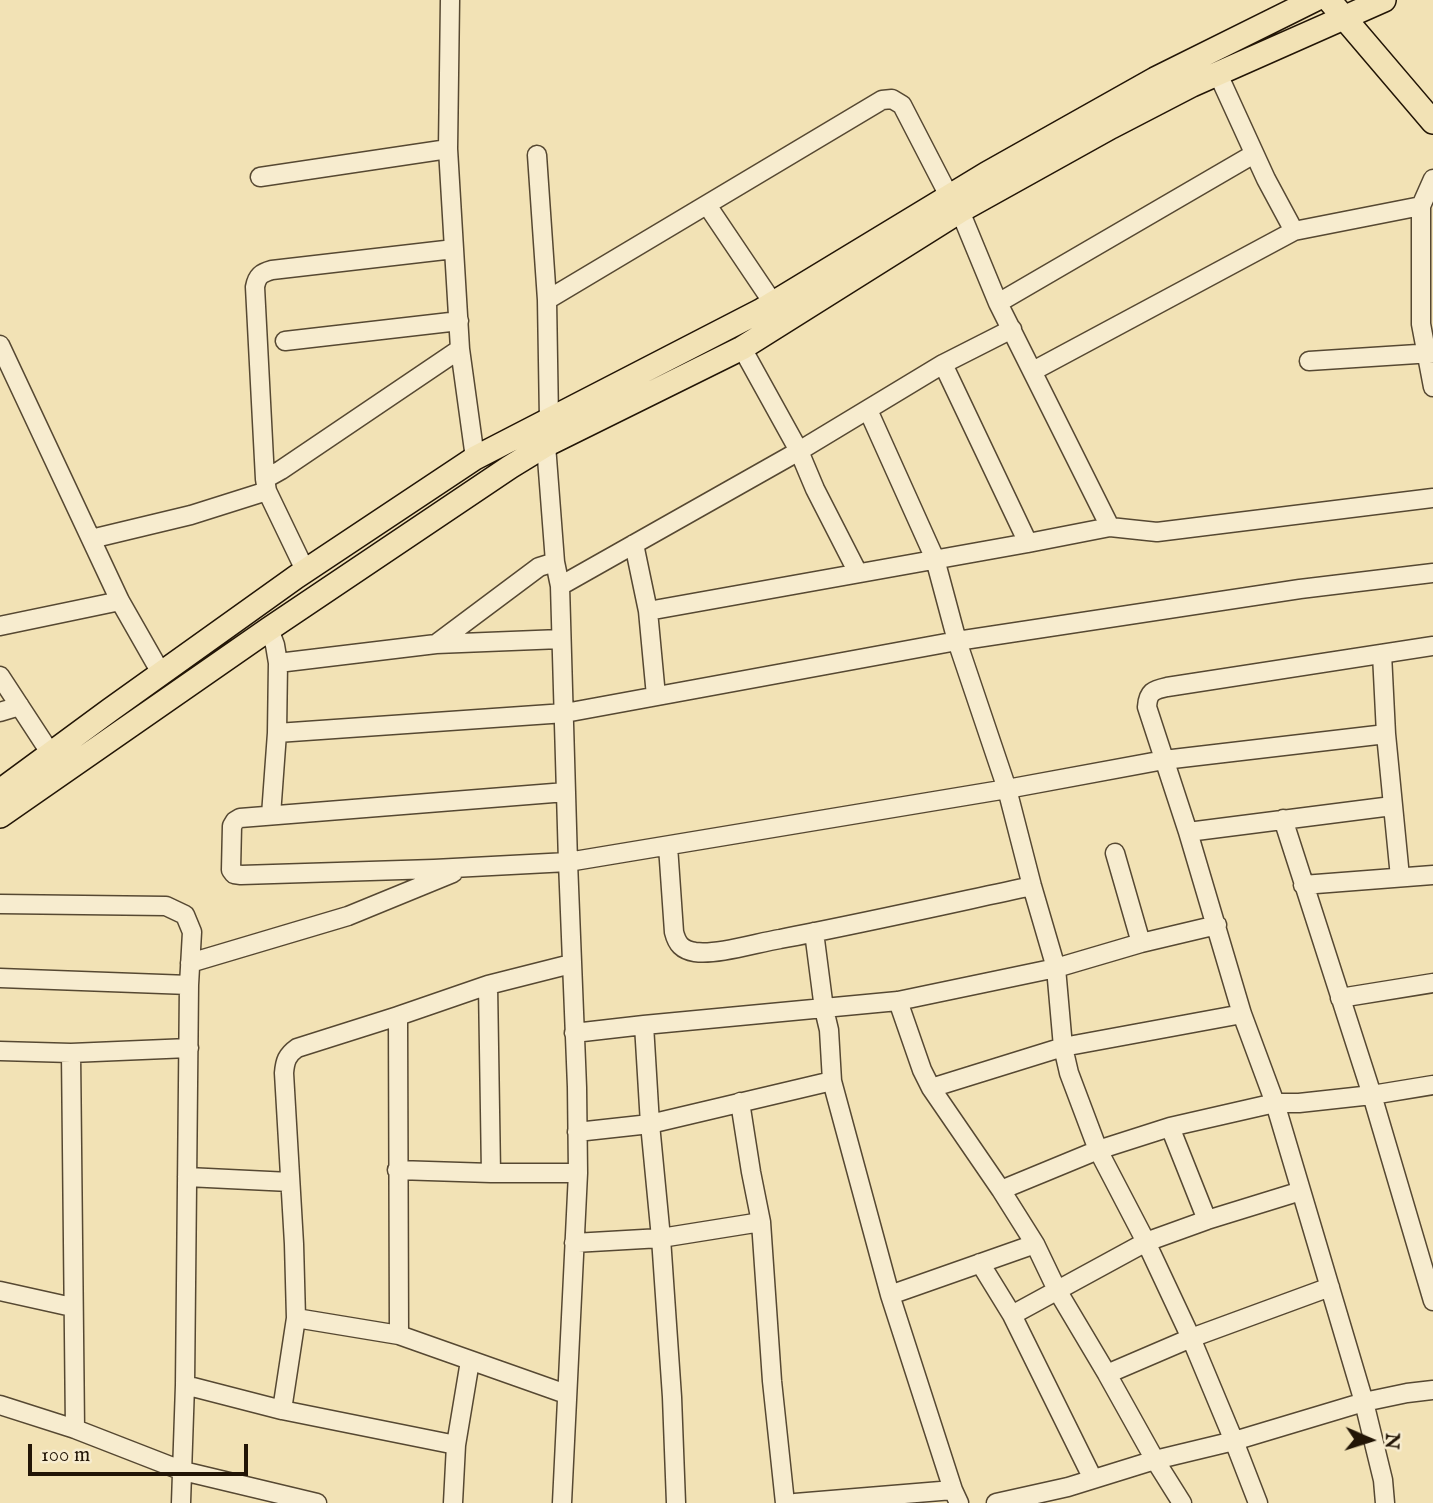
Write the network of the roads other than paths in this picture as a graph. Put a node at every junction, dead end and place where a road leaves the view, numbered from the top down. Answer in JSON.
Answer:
{"nodes":[{"id":1,"x":1314,"y":0,"type":"edge"},
{"id":2,"x":1329,"y":0,"type":"edge"},
{"id":3,"x":1384,"y":0,"type":"edge"},
{"id":4,"x":449,"y":9,"type":"edge"},
{"id":5,"x":1345,"y":18,"type":"junction"},
{"id":6,"x":1218,"y":74,"type":"junction"},
{"id":7,"x":1433,"y":122,"type":"edge"},
{"id":8,"x":448,"y":149,"type":"junction"},
{"id":9,"x":1254,"y":154,"type":"junction"},
{"id":10,"x":537,"y":155,"type":"dead end"},
{"id":11,"x":260,"y":177,"type":"dead end"},
{"id":12,"x":1433,"y":179,"type":"edge"},
{"id":13,"x":955,"y":204,"type":"junction"},
{"id":14,"x":707,"y":205,"type":"junction"},
{"id":15,"x":1421,"y":206,"type":"junction"},
{"id":16,"x":1294,"y":231,"type":"junction"},
{"id":17,"x":454,"y":249,"type":"junction"},
{"id":18,"x":547,"y":300,"type":"junction"},
{"id":19,"x":773,"y":303,"type":"junction"},
{"id":20,"x":998,"y":303,"type":"junction"},
{"id":21,"x":458,"y":321,"type":"junction"},
{"id":22,"x":1012,"y":329,"type":"junction"},
{"id":23,"x":285,"y":341,"type":"dead end"},
{"id":24,"x":0,"y":345,"type":"edge"},
{"id":25,"x":742,"y":348,"type":"junction"},
{"id":26,"x":460,"y":349,"type":"junction"},
{"id":27,"x":1429,"y":354,"type":"edge"},
{"id":28,"x":1309,"y":361,"type":"dead end"},
{"id":29,"x":943,"y":364,"type":"junction"},
{"id":30,"x":1033,"y":371,"type":"junction"},
{"id":31,"x":1433,"y":387,"type":"edge"},
{"id":32,"x":868,"y":410,"type":"junction"},
{"id":33,"x":549,"y":420,"type":"junction"},
{"id":34,"x":546,"y":445,"type":"junction"},
{"id":35,"x":799,"y":452,"type":"junction"},
{"id":36,"x":475,"y":458,"type":"junction"},
{"id":37,"x":266,"y":485,"type":"junction"},
{"id":38,"x":1433,"y":498,"type":"edge"},
{"id":39,"x":1110,"y":527,"type":"junction"},
{"id":40,"x":91,"y":539,"type":"junction"},
{"id":41,"x":1028,"y":543,"type":"junction"},
{"id":42,"x":634,"y":544,"type":"junction"},
{"id":43,"x":935,"y":559,"type":"junction"},
{"id":44,"x":555,"y":562,"type":"junction"},
{"id":45,"x":306,"y":570,"type":"junction"},
{"id":46,"x":858,"y":573,"type":"junction"},
{"id":47,"x":1433,"y":573,"type":"edge"},
{"id":48,"x":560,"y":586,"type":"junction"},
{"id":49,"x":120,"y":601,"type":"junction"},
{"id":50,"x":648,"y":611,"type":"junction"},
{"id":51,"x":0,"y":626,"type":"edge"},
{"id":52,"x":269,"y":629,"type":"junction"},
{"id":53,"x":561,"y":639,"type":"junction"},
{"id":54,"x":957,"y":641,"type":"junction"},
{"id":55,"x":436,"y":644,"type":"junction"},
{"id":56,"x":1433,"y":646,"type":"edge"},
{"id":57,"x":1382,"y":653,"type":"junction"},
{"id":58,"x":278,"y":663,"type":"junction"},
{"id":59,"x":161,"y":673,"type":"junction"},
{"id":60,"x":0,"y":676,"type":"edge"},
{"id":61,"x":656,"y":696,"type":"junction"},
{"id":62,"x":20,"y":706,"type":"junction"},
{"id":63,"x":0,"y":712,"type":"edge"},
{"id":64,"x":565,"y":713,"type":"junction"},
{"id":65,"x":277,"y":733,"type":"junction"},
{"id":66,"x":1386,"y":734,"type":"junction"},
{"id":67,"x":51,"y":754,"type":"junction"},
{"id":68,"x":1164,"y":760,"type":"junction"},
{"id":69,"x":1007,"y":789,"type":"junction"},
{"id":70,"x":0,"y":791,"type":"edge"},
{"id":71,"x":566,"y":792,"type":"junction"},
{"id":72,"x":1392,"y":806,"type":"junction"},
{"id":73,"x":271,"y":815,"type":"junction"},
{"id":74,"x":0,"y":816,"type":"edge"},
{"id":75,"x":1283,"y":819,"type":"junction"},
{"id":76,"x":1188,"y":832,"type":"junction"},
{"id":77,"x":668,"y":846,"type":"junction"},
{"id":78,"x":1115,"y":853,"type":"dead end"},
{"id":79,"x":568,"y":862,"type":"junction"},
{"id":80,"x":466,"y":867,"type":"junction"},
{"id":81,"x":1433,"y":874,"type":"edge"},
{"id":82,"x":1400,"y":877,"type":"junction"},
{"id":83,"x":1303,"y":885,"type":"junction"},
{"id":84,"x":1032,"y":887,"type":"junction"},
{"id":85,"x":0,"y":904,"type":"edge"},
{"id":86,"x":1217,"y":925,"type":"junction"},
{"id":87,"x":814,"y":932,"type":"junction"},
{"id":88,"x":1141,"y":943,"type":"junction"},
{"id":89,"x":190,"y":963,"type":"junction"},
{"id":90,"x":571,"y":964,"type":"junction"},
{"id":91,"x":1056,"y":968,"type":"junction"},
{"id":92,"x":0,"y":978,"type":"edge"},
{"id":93,"x":1433,"y":983,"type":"edge"},
{"id":94,"x":189,"y":985,"type":"junction"},
{"id":95,"x":488,"y":985,"type":"junction"},
{"id":96,"x":1340,"y":998,"type":"junction"},
{"id":97,"x":898,"y":1001,"type":"junction"},
{"id":98,"x":824,"y":1009,"type":"junction"},
{"id":99,"x":1242,"y":1014,"type":"junction"},
{"id":100,"x":398,"y":1016,"type":"junction"},
{"id":101,"x":644,"y":1025,"type":"junction"},
{"id":102,"x":574,"y":1033,"type":"junction"},
{"id":103,"x":1063,"y":1046,"type":"junction"},
{"id":104,"x":189,"y":1048,"type":"junction"},
{"id":105,"x":0,"y":1051,"type":"edge"},
{"id":106,"x":71,"y":1053,"type":"junction"},
{"id":107,"x":832,"y":1081,"type":"junction"},
{"id":108,"x":1433,"y":1085,"type":"edge"},
{"id":109,"x":931,"y":1088,"type":"junction"},
{"id":110,"x":1372,"y":1095,"type":"junction"},
{"id":111,"x":740,"y":1102,"type":"junction"},
{"id":112,"x":1275,"y":1102,"type":"junction"},
{"id":113,"x":650,"y":1124,"type":"junction"},
{"id":114,"x":1170,"y":1127,"type":"junction"},
{"id":115,"x":577,"y":1132,"type":"junction"},
{"id":116,"x":1098,"y":1150,"type":"junction"},
{"id":117,"x":397,"y":1170,"type":"junction"},
{"id":118,"x":491,"y":1173,"type":"junction"},
{"id":119,"x":578,"y":1173,"type":"junction"},
{"id":120,"x":187,"y":1177,"type":"junction"},
{"id":121,"x":290,"y":1182,"type":"junction"},
{"id":122,"x":1001,"y":1190,"type":"junction"},
{"id":123,"x":1301,"y":1191,"type":"junction"},
{"id":124,"x":1207,"y":1220,"type":"junction"},
{"id":125,"x":761,"y":1222,"type":"junction"},
{"id":126,"x":661,"y":1238,"type":"junction"},
{"id":127,"x":1146,"y":1242,"type":"junction"},
{"id":128,"x":574,"y":1243,"type":"junction"},
{"id":129,"x":1035,"y":1244,"type":"junction"},
{"id":130,"x":980,"y":1263,"type":"junction"},
{"id":131,"x":1430,"y":1283,"type":"edge"},
{"id":132,"x":1330,"y":1287,"type":"junction"},
{"id":133,"x":1057,"y":1290,"type":"junction"},
{"id":134,"x":0,"y":1291,"type":"edge"},
{"id":135,"x":890,"y":1295,"type":"junction"},
{"id":136,"x":1433,"y":1301,"type":"edge"},
{"id":137,"x":72,"y":1307,"type":"junction"},
{"id":138,"x":1012,"y":1315,"type":"junction"},
{"id":139,"x":296,"y":1318,"type":"junction"},
{"id":140,"x":399,"y":1335,"type":"junction"},
{"id":141,"x":1191,"y":1338,"type":"junction"},
{"id":142,"x":470,"y":1361,"type":"junction"},
{"id":143,"x":1107,"y":1374,"type":"junction"},
{"id":144,"x":185,"y":1385,"type":"junction"},
{"id":145,"x":1433,"y":1390,"type":"edge"},
{"id":146,"x":566,"y":1394,"type":"junction"},
{"id":147,"x":1364,"y":1402,"type":"junction"},
{"id":148,"x":0,"y":1405,"type":"edge"},
{"id":149,"x":282,"y":1410,"type":"junction"},
{"id":150,"x":75,"y":1429,"type":"junction"},
{"id":151,"x":1234,"y":1441,"type":"junction"},
{"id":152,"x":456,"y":1445,"type":"junction"},
{"id":153,"x":1155,"y":1460,"type":"junction"},
{"id":154,"x":183,"y":1471,"type":"junction"},
{"id":155,"x":1093,"y":1479,"type":"junction"},
{"id":156,"x":956,"y":1497,"type":"edge"},
{"id":157,"x":847,"y":1501,"type":"edge"},
{"id":158,"x":181,"y":1503,"type":"edge"},
{"id":159,"x":315,"y":1503,"type":"edge"},
{"id":160,"x":453,"y":1503,"type":"edge"},
{"id":161,"x":562,"y":1503,"type":"edge"},
{"id":162,"x":676,"y":1503,"type":"edge"},
{"id":163,"x":785,"y":1503,"type":"edge"},
{"id":164,"x":795,"y":1503,"type":"edge"},
{"id":165,"x":996,"y":1503,"type":"edge"},
{"id":166,"x":1182,"y":1503,"type":"edge"},
{"id":167,"x":1258,"y":1503,"type":"edge"},
{"id":168,"x":1385,"y":1503,"type":"edge"}],
"edges":[{"from":1,"to":13,"type":"main road"},
{"from":2,"to":5,"type":"main road"},
{"from":3,"to":5,"type":"main road"},
{"from":4,"to":8,"type":"street"},
{"from":5,"to":6,"type":"main road"},
{"from":5,"to":7,"type":"main road"},
{"from":6,"to":9,"type":"street"},
{"from":6,"to":13,"type":"main road"},
{"from":8,"to":11,"type":"street"},
{"from":8,"to":17,"type":"street"},
{"from":9,"to":16,"type":"street"},
{"from":9,"to":20,"type":"street"},
{"from":10,"to":18,"type":"street"},
{"from":12,"to":15,"type":"street"},
{"from":13,"to":14,"type":"street"},
{"from":13,"to":19,"type":"main road"},
{"from":13,"to":20,"type":"street"},
{"from":13,"to":25,"type":"main road"},
{"from":14,"to":18,"type":"street"},
{"from":14,"to":19,"type":"street"},
{"from":15,"to":16,"type":"street"},
{"from":15,"to":27,"type":"street"},
{"from":16,"to":30,"type":"street"},
{"from":17,"to":21,"type":"street"},
{"from":17,"to":37,"type":"street"},
{"from":18,"to":33,"type":"street"},
{"from":19,"to":33,"type":"main road"},
{"from":20,"to":22,"type":"street"},
{"from":21,"to":23,"type":"street"},
{"from":21,"to":26,"type":"street"},
{"from":22,"to":29,"type":"street"},
{"from":22,"to":30,"type":"street"},
{"from":24,"to":40,"type":"street"},
{"from":25,"to":34,"type":"main road"},
{"from":25,"to":35,"type":"street"},
{"from":26,"to":36,"type":"street"},
{"from":26,"to":37,"type":"street"},
{"from":27,"to":28,"type":"street"},
{"from":27,"to":31,"type":"street"},
{"from":29,"to":32,"type":"street"},
{"from":29,"to":41,"type":"street"},
{"from":30,"to":39,"type":"street"},
{"from":32,"to":35,"type":"street"},
{"from":32,"to":43,"type":"street"},
{"from":33,"to":36,"type":"main road"},
{"from":34,"to":44,"type":"street"},
{"from":34,"to":52,"type":"main road"},
{"from":35,"to":42,"type":"street"},
{"from":35,"to":46,"type":"street"},
{"from":36,"to":45,"type":"main road"},
{"from":37,"to":40,"type":"street"},
{"from":37,"to":45,"type":"street"},
{"from":38,"to":39,"type":"street"},
{"from":39,"to":41,"type":"street"},
{"from":40,"to":49,"type":"street"},
{"from":41,"to":43,"type":"street"},
{"from":42,"to":48,"type":"street"},
{"from":42,"to":50,"type":"street"},
{"from":43,"to":46,"type":"street"},
{"from":43,"to":54,"type":"street"},
{"from":44,"to":48,"type":"street"},
{"from":44,"to":55,"type":"street"},
{"from":45,"to":59,"type":"main road"},
{"from":46,"to":50,"type":"street"},
{"from":47,"to":54,"type":"street"},
{"from":48,"to":53,"type":"street"},
{"from":49,"to":51,"type":"street"},
{"from":49,"to":59,"type":"street"},
{"from":50,"to":61,"type":"street"},
{"from":52,"to":58,"type":"street"},
{"from":52,"to":74,"type":"main road"},
{"from":53,"to":55,"type":"street"},
{"from":53,"to":64,"type":"street"},
{"from":54,"to":61,"type":"street"},
{"from":54,"to":69,"type":"street"},
{"from":55,"to":58,"type":"street"},
{"from":56,"to":57,"type":"street"},
{"from":57,"to":66,"type":"street"},
{"from":57,"to":68,"type":"street"},
{"from":58,"to":65,"type":"street"},
{"from":59,"to":67,"type":"main road"},
{"from":60,"to":62,"type":"street"},
{"from":61,"to":64,"type":"street"},
{"from":62,"to":63,"type":"street"},
{"from":62,"to":67,"type":"street"},
{"from":64,"to":65,"type":"street"},
{"from":64,"to":71,"type":"street"},
{"from":65,"to":73,"type":"street"},
{"from":66,"to":68,"type":"street"},
{"from":66,"to":72,"type":"street"},
{"from":67,"to":70,"type":"main road"},
{"from":68,"to":69,"type":"street"},
{"from":68,"to":76,"type":"street"},
{"from":69,"to":77,"type":"street"},
{"from":69,"to":84,"type":"street"},
{"from":71,"to":73,"type":"street"},
{"from":71,"to":79,"type":"street"},
{"from":72,"to":75,"type":"street"},
{"from":72,"to":82,"type":"street"},
{"from":73,"to":80,"type":"street"},
{"from":75,"to":76,"type":"street"},
{"from":75,"to":83,"type":"street"},
{"from":76,"to":86,"type":"street"},
{"from":77,"to":79,"type":"street"},
{"from":77,"to":87,"type":"street"},
{"from":78,"to":88,"type":"street"},
{"from":79,"to":80,"type":"street"},
{"from":79,"to":90,"type":"street"},
{"from":80,"to":89,"type":"street"},
{"from":81,"to":82,"type":"street"},
{"from":82,"to":83,"type":"street"},
{"from":83,"to":96,"type":"street"},
{"from":84,"to":87,"type":"street"},
{"from":84,"to":91,"type":"street"},
{"from":85,"to":89,"type":"street"},
{"from":86,"to":88,"type":"street"},
{"from":86,"to":99,"type":"street"},
{"from":87,"to":98,"type":"street"},
{"from":88,"to":91,"type":"street"},
{"from":89,"to":94,"type":"street"},
{"from":90,"to":95,"type":"street"},
{"from":90,"to":102,"type":"street"},
{"from":91,"to":97,"type":"street"},
{"from":91,"to":103,"type":"street"},
{"from":92,"to":94,"type":"street"},
{"from":93,"to":96,"type":"street"},
{"from":94,"to":104,"type":"street"},
{"from":95,"to":100,"type":"street"},
{"from":95,"to":118,"type":"street"},
{"from":96,"to":110,"type":"street"},
{"from":97,"to":98,"type":"street"},
{"from":97,"to":109,"type":"street"},
{"from":98,"to":101,"type":"street"},
{"from":98,"to":107,"type":"street"},
{"from":99,"to":103,"type":"street"},
{"from":99,"to":112,"type":"street"},
{"from":100,"to":117,"type":"street"},
{"from":100,"to":121,"type":"street"},
{"from":101,"to":102,"type":"street"},
{"from":101,"to":113,"type":"street"},
{"from":102,"to":115,"type":"street"},
{"from":103,"to":109,"type":"street"},
{"from":103,"to":116,"type":"street"},
{"from":104,"to":106,"type":"street"},
{"from":104,"to":120,"type":"street"},
{"from":105,"to":106,"type":"street"},
{"from":106,"to":137,"type":"street"},
{"from":107,"to":111,"type":"street"},
{"from":107,"to":135,"type":"street"},
{"from":108,"to":110,"type":"street"},
{"from":109,"to":122,"type":"street"},
{"from":110,"to":112,"type":"street"},
{"from":110,"to":131,"type":"street"},
{"from":111,"to":113,"type":"street"},
{"from":111,"to":125,"type":"street"},
{"from":112,"to":114,"type":"street"},
{"from":112,"to":123,"type":"street"},
{"from":113,"to":115,"type":"street"},
{"from":113,"to":126,"type":"street"},
{"from":114,"to":116,"type":"street"},
{"from":114,"to":124,"type":"street"},
{"from":115,"to":119,"type":"street"},
{"from":116,"to":122,"type":"street"},
{"from":116,"to":127,"type":"street"},
{"from":117,"to":118,"type":"street"},
{"from":117,"to":140,"type":"street"},
{"from":118,"to":119,"type":"street"},
{"from":119,"to":128,"type":"street"},
{"from":120,"to":121,"type":"street"},
{"from":120,"to":144,"type":"street"},
{"from":121,"to":139,"type":"street"},
{"from":122,"to":129,"type":"street"},
{"from":123,"to":124,"type":"street"},
{"from":123,"to":132,"type":"street"},
{"from":124,"to":127,"type":"street"},
{"from":125,"to":126,"type":"street"},
{"from":125,"to":163,"type":"street"},
{"from":126,"to":128,"type":"street"},
{"from":126,"to":162,"type":"street"},
{"from":127,"to":133,"type":"street"},
{"from":127,"to":141,"type":"street"},
{"from":128,"to":146,"type":"street"},
{"from":129,"to":130,"type":"street"},
{"from":129,"to":133,"type":"street"},
{"from":130,"to":135,"type":"street"},
{"from":130,"to":138,"type":"street"},
{"from":131,"to":136,"type":"street"},
{"from":132,"to":141,"type":"street"},
{"from":132,"to":147,"type":"street"},
{"from":133,"to":138,"type":"street"},
{"from":133,"to":143,"type":"street"},
{"from":134,"to":137,"type":"street"},
{"from":135,"to":156,"type":"street"},
{"from":137,"to":150,"type":"street"},
{"from":138,"to":155,"type":"street"},
{"from":139,"to":140,"type":"street"},
{"from":139,"to":149,"type":"street"},
{"from":140,"to":142,"type":"street"},
{"from":141,"to":143,"type":"street"},
{"from":141,"to":151,"type":"street"},
{"from":142,"to":146,"type":"street"},
{"from":142,"to":152,"type":"street"},
{"from":143,"to":153,"type":"street"},
{"from":144,"to":149,"type":"street"},
{"from":144,"to":154,"type":"street"},
{"from":145,"to":147,"type":"street"},
{"from":146,"to":161,"type":"street"},
{"from":147,"to":151,"type":"street"},
{"from":147,"to":168,"type":"street"},
{"from":148,"to":150,"type":"street"},
{"from":149,"to":152,"type":"street"},
{"from":150,"to":154,"type":"street"},
{"from":151,"to":153,"type":"street"},
{"from":151,"to":167,"type":"street"},
{"from":152,"to":160,"type":"street"},
{"from":153,"to":155,"type":"street"},
{"from":153,"to":166,"type":"street"},
{"from":154,"to":158,"type":"street"},
{"from":154,"to":159,"type":"street"},
{"from":155,"to":165,"type":"street"},
{"from":156,"to":157,"type":"street"},
{"from":157,"to":164,"type":"street"}]}
